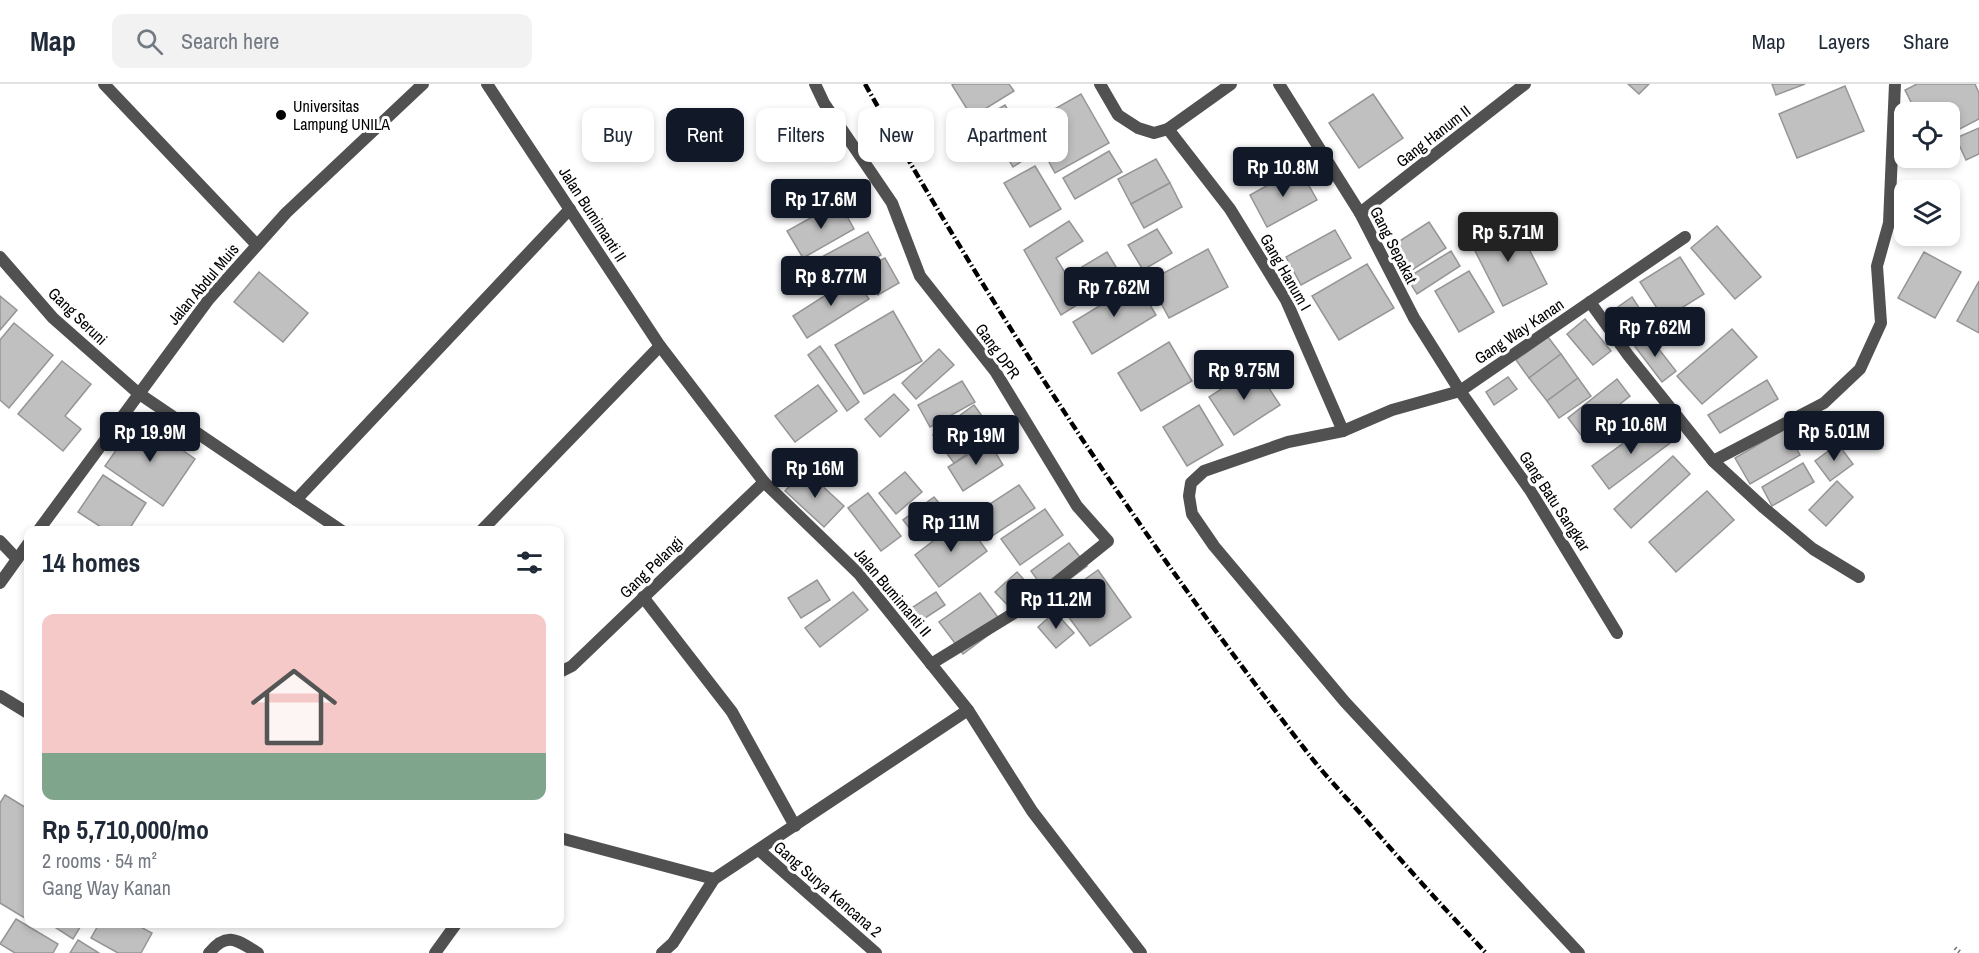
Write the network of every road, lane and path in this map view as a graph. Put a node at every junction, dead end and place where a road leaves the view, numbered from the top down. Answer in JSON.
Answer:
{"nodes":[{"id":1,"x":104,"y":84,"type":"edge"},
{"id":2,"x":423,"y":84,"type":"edge"},
{"id":3,"x":487,"y":84,"type":"edge"},
{"id":4,"x":815,"y":84,"type":"edge"},
{"id":5,"x":1100,"y":84,"type":"edge"},
{"id":6,"x":1231,"y":84,"type":"edge"},
{"id":7,"x":1279,"y":84,"type":"edge"},
{"id":8,"x":1525,"y":84,"type":"edge"},
{"id":9,"x":1895,"y":84,"type":"edge"},
{"id":10,"x":1168,"y":129,"type":"junction"},
{"id":11,"x":570,"y":209,"type":"junction"},
{"id":12,"x":1360,"y":213,"type":"junction"},
{"id":13,"x":1686,"y":237,"type":"dead end"},
{"id":14,"x":257,"y":245,"type":"junction"},
{"id":15,"x":0,"y":257,"type":"edge"},
{"id":16,"x":1590,"y":302,"type":"junction"},
{"id":17,"x":660,"y":346,"type":"junction"},
{"id":18,"x":1460,"y":391,"type":"junction"},
{"id":19,"x":138,"y":393,"type":"junction"},
{"id":20,"x":1343,"y":431,"type":"junction"},
{"id":21,"x":1713,"y":461,"type":"junction"},
{"id":22,"x":764,"y":482,"type":"junction"},
{"id":23,"x":296,"y":500,"type":"junction"},
{"id":24,"x":42,"y":526,"type":"edge"},
{"id":25,"x":335,"y":526,"type":"edge"},
{"id":26,"x":486,"y":526,"type":"edge"},
{"id":27,"x":0,"y":541,"type":"edge"},
{"id":28,"x":24,"y":550,"type":"edge"},
{"id":29,"x":17,"y":560,"type":"junction"},
{"id":30,"x":1858,"y":576,"type":"dead end"},
{"id":31,"x":0,"y":583,"type":"edge"},
{"id":32,"x":643,"y":597,"type":"junction"},
{"id":33,"x":1617,"y":633,"type":"dead end"},
{"id":34,"x":931,"y":664,"type":"junction"},
{"id":35,"x":564,"y":670,"type":"edge"},
{"id":36,"x":0,"y":696,"type":"edge"},
{"id":37,"x":968,"y":710,"type":"junction"},
{"id":38,"x":24,"y":711,"type":"edge"},
{"id":39,"x":795,"y":826,"type":"junction"},
{"id":40,"x":564,"y":839,"type":"edge"},
{"id":41,"x":759,"y":850,"type":"junction"},
{"id":42,"x":714,"y":879,"type":"junction"},
{"id":43,"x":453,"y":928,"type":"edge"},
{"id":44,"x":673,"y":943,"type":"junction"},
{"id":45,"x":1955,"y":948,"type":"dead end"},
{"id":46,"x":209,"y":953,"type":"edge"},
{"id":47,"x":258,"y":953,"type":"edge"},
{"id":48,"x":435,"y":953,"type":"edge"},
{"id":49,"x":662,"y":953,"type":"edge"},
{"id":50,"x":683,"y":953,"type":"edge"},
{"id":51,"x":876,"y":953,"type":"edge"},
{"id":52,"x":1141,"y":953,"type":"edge"},
{"id":53,"x":1579,"y":953,"type":"edge"},
{"id":54,"x":1961,"y":953,"type":"edge"}],
"edges":[{"from":1,"to":14,"type":"street"},
{"from":2,"to":14,"type":"street","name":"Jalan Abdul Muis"},
{"from":3,"to":11,"type":"street","name":"Jalan Bumimanti II"},
{"from":4,"to":34,"type":"street","name":"Gang DPR"},
{"from":5,"to":10,"type":"street"},
{"from":6,"to":10,"type":"street"},
{"from":7,"to":12,"type":"street","name":"Gang Sepakat"},
{"from":8,"to":12,"type":"street","name":"Gang Hanum II"},
{"from":9,"to":21,"type":"street"},
{"from":10,"to":20,"type":"street","name":"Gang Hanum I"},
{"from":11,"to":17,"type":"street","name":"Jalan Bumimanti II"},
{"from":11,"to":23,"type":"street"},
{"from":12,"to":18,"type":"street","name":"Gang Sepakat"},
{"from":13,"to":16,"type":"street","name":"Gang Way Kanan"},
{"from":14,"to":19,"type":"street","name":"Jalan Abdul Muis"},
{"from":15,"to":19,"type":"street","name":"Gang Seruni"},
{"from":16,"to":18,"type":"street","name":"Gang Way Kanan"},
{"from":16,"to":21,"type":"street"},
{"from":17,"to":22,"type":"street","name":"Jalan Bumimanti II"},
{"from":17,"to":26,"type":"street"},
{"from":18,"to":20,"type":"street","name":"Gang Way Kanan"},
{"from":18,"to":33,"type":"street","name":"Gang Batu Sangkar"},
{"from":19,"to":23,"type":"street"},
{"from":19,"to":24,"type":"street","name":"Jalan Abdul Muis"},
{"from":20,"to":53,"type":"street","name":"Gang Way Kanan"},
{"from":21,"to":30,"type":"street"},
{"from":22,"to":32,"type":"street","name":"Gang Pelangi"},
{"from":22,"to":34,"type":"street","name":"Jalan Bumimanti II"},
{"from":23,"to":25,"type":"street"},
{"from":27,"to":29,"type":"street"},
{"from":28,"to":29,"type":"street"},
{"from":29,"to":31,"type":"street"},
{"from":32,"to":35,"type":"street","name":"Gang Pelangi"},
{"from":32,"to":39,"type":"street"},
{"from":34,"to":37,"type":"street","name":"Jalan Bumimanti II"},
{"from":36,"to":38,"type":"street"},
{"from":37,"to":39,"type":"street"},
{"from":37,"to":52,"type":"street","name":"Jalan Bumimanti II"},
{"from":39,"to":41,"type":"street"},
{"from":40,"to":42,"type":"street"},
{"from":41,"to":42,"type":"street"},
{"from":41,"to":51,"type":"street","name":"Gang Surya Kencana 2"},
{"from":42,"to":44,"type":"street"},
{"from":43,"to":48,"type":"street"},
{"from":44,"to":49,"type":"street"},
{"from":44,"to":50,"type":"street"},
{"from":45,"to":54,"type":"path"},
{"from":46,"to":47,"type":"street"}]}
